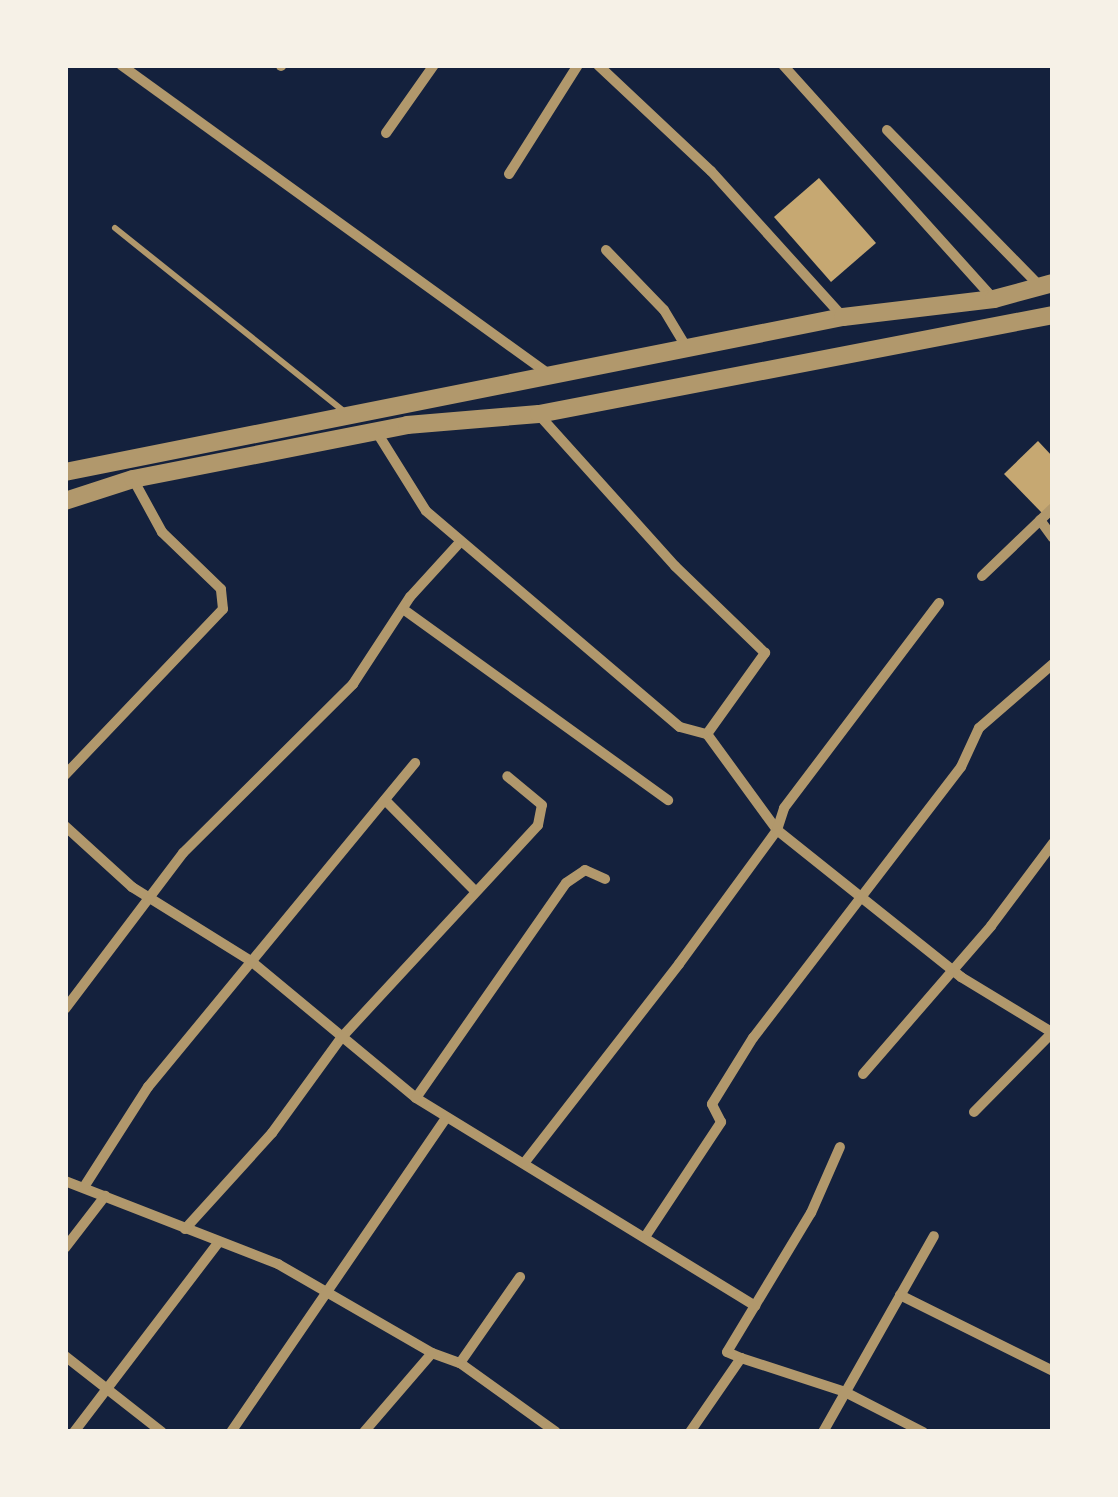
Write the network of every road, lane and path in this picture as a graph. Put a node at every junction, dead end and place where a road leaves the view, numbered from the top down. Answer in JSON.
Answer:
{"nodes":[{"id":1,"x":121,"y":65,"type":"edge"},
{"id":2,"x":434,"y":65,"type":"edge"},
{"id":3,"x":578,"y":65,"type":"edge"},
{"id":4,"x":598,"y":65,"type":"edge"},
{"id":5,"x":783,"y":65,"type":"edge"},
{"id":6,"x":887,"y":130,"type":"dead end"},
{"id":7,"x":386,"y":133,"type":"dead end"},
{"id":8,"x":509,"y":174,"type":"dead end"},
{"id":9,"x":115,"y":228,"type":"dead end"},
{"id":10,"x":606,"y":250,"type":"dead end"},
{"id":11,"x":1046,"y":285,"type":"edge"},
{"id":12,"x":994,"y":299,"type":"junction"},
{"id":13,"x":1053,"y":315,"type":"edge"},
{"id":14,"x":843,"y":317,"type":"junction"},
{"id":15,"x":688,"y":350,"type":"junction"},
{"id":16,"x":553,"y":377,"type":"junction"},
{"id":17,"x":690,"y":384,"type":"junction"},
{"id":18,"x":539,"y":414,"type":"junction"},
{"id":19,"x":350,"y":416,"type":"junction"},
{"id":20,"x":376,"y":431,"type":"junction"},
{"id":21,"x":65,"y":472,"type":"edge"},
{"id":22,"x":133,"y":479,"type":"junction"},
{"id":23,"x":65,"y":501,"type":"edge"},
{"id":24,"x":1053,"y":508,"type":"edge"},
{"id":25,"x":1040,"y":520,"type":"junction"},
{"id":26,"x":1053,"y":538,"type":"edge"},
{"id":27,"x":460,"y":542,"type":"junction"},
{"id":28,"x":982,"y":576,"type":"dead end"},
{"id":29,"x":939,"y":603,"type":"dead end"},
{"id":30,"x":403,"y":609,"type":"junction"},
{"id":31,"x":1053,"y":664,"type":"edge"},
{"id":32,"x":707,"y":734,"type":"junction"},
{"id":33,"x":416,"y":763,"type":"dead end"},
{"id":34,"x":65,"y":774,"type":"edge"},
{"id":35,"x":507,"y":776,"type":"dead end"},
{"id":36,"x":385,"y":800,"type":"junction"},
{"id":37,"x":668,"y":800,"type":"dead end"},
{"id":38,"x":65,"y":826,"type":"edge"},
{"id":39,"x":778,"y":830,"type":"junction"},
{"id":40,"x":1053,"y":843,"type":"edge"},
{"id":41,"x":605,"y":879,"type":"dead end"},
{"id":42,"x":475,"y":891,"type":"junction"},
{"id":43,"x":860,"y":894,"type":"junction"},
{"id":44,"x":149,"y":896,"type":"junction"},
{"id":45,"x":250,"y":961,"type":"junction"},
{"id":46,"x":954,"y":970,"type":"junction"},
{"id":47,"x":65,"y":1009,"type":"edge"},
{"id":48,"x":1053,"y":1033,"type":"edge"},
{"id":49,"x":341,"y":1038,"type":"junction"},
{"id":50,"x":862,"y":1074,"type":"dead end"},
{"id":51,"x":416,"y":1098,"type":"junction"},
{"id":52,"x":974,"y":1112,"type":"dead end"},
{"id":53,"x":446,"y":1118,"type":"junction"},
{"id":54,"x":840,"y":1147,"type":"dead end"},
{"id":55,"x":525,"y":1162,"type":"junction"},
{"id":56,"x":65,"y":1181,"type":"edge"},
{"id":57,"x":84,"y":1187,"type":"junction"},
{"id":58,"x":105,"y":1196,"type":"junction"},
{"id":59,"x":186,"y":1229,"type":"junction"},
{"id":60,"x":934,"y":1236,"type":"dead end"},
{"id":61,"x":645,"y":1237,"type":"junction"},
{"id":62,"x":219,"y":1242,"type":"junction"},
{"id":63,"x":65,"y":1248,"type":"edge"},
{"id":64,"x":520,"y":1278,"type":"dead end"},
{"id":65,"x":330,"y":1295,"type":"junction"},
{"id":66,"x":900,"y":1295,"type":"junction"},
{"id":67,"x":755,"y":1306,"type":"junction"},
{"id":68,"x":432,"y":1354,"type":"junction"},
{"id":69,"x":65,"y":1356,"type":"edge"},
{"id":70,"x":741,"y":1358,"type":"junction"},
{"id":71,"x":460,"y":1363,"type":"junction"},
{"id":72,"x":1053,"y":1371,"type":"edge"},
{"id":73,"x":111,"y":1390,"type":"junction"},
{"id":74,"x":846,"y":1392,"type":"junction"},
{"id":75,"x":74,"y":1432,"type":"edge"},
{"id":76,"x":162,"y":1432,"type":"edge"},
{"id":77,"x":230,"y":1432,"type":"edge"},
{"id":78,"x":364,"y":1432,"type":"edge"},
{"id":79,"x":556,"y":1432,"type":"edge"},
{"id":80,"x":690,"y":1432,"type":"edge"},
{"id":81,"x":822,"y":1432,"type":"edge"},
{"id":82,"x":922,"y":1432,"type":"edge"}],
"edges":[{"from":1,"to":16,"type":"street"},
{"from":2,"to":7,"type":"street"},
{"from":3,"to":8,"type":"street"},
{"from":4,"to":14,"type":"street"},
{"from":5,"to":12,"type":"street"},
{"from":6,"to":11,"type":"street"},
{"from":9,"to":19,"type":"lane"},
{"from":10,"to":15,"type":"street"},
{"from":11,"to":12,"type":"street"},
{"from":12,"to":14,"type":"street"},
{"from":13,"to":17,"type":"street"},
{"from":14,"to":15,"type":"street"},
{"from":15,"to":16,"type":"street"},
{"from":15,"to":17,"type":"street"},
{"from":16,"to":19,"type":"street"},
{"from":17,"to":18,"type":"street"},
{"from":18,"to":20,"type":"street"},
{"from":18,"to":32,"type":"street"},
{"from":19,"to":21,"type":"street"},
{"from":20,"to":22,"type":"street"},
{"from":20,"to":27,"type":"street"},
{"from":22,"to":23,"type":"street"},
{"from":22,"to":34,"type":"street"},
{"from":24,"to":25,"type":"street"},
{"from":25,"to":26,"type":"street"},
{"from":25,"to":28,"type":"street"},
{"from":27,"to":30,"type":"street"},
{"from":27,"to":32,"type":"street"},
{"from":29,"to":39,"type":"street"},
{"from":30,"to":37,"type":"street"},
{"from":30,"to":44,"type":"street"},
{"from":31,"to":43,"type":"street"},
{"from":32,"to":39,"type":"street"},
{"from":33,"to":36,"type":"street"},
{"from":35,"to":42,"type":"street"},
{"from":36,"to":42,"type":"street"},
{"from":36,"to":45,"type":"street"},
{"from":38,"to":44,"type":"street"},
{"from":39,"to":43,"type":"street"},
{"from":39,"to":55,"type":"street"},
{"from":40,"to":46,"type":"street"},
{"from":41,"to":51,"type":"street"},
{"from":42,"to":49,"type":"street"},
{"from":43,"to":46,"type":"street"},
{"from":43,"to":61,"type":"street"},
{"from":44,"to":45,"type":"street"},
{"from":44,"to":47,"type":"street"},
{"from":45,"to":49,"type":"street"},
{"from":45,"to":57,"type":"street"},
{"from":46,"to":48,"type":"street"},
{"from":46,"to":50,"type":"street"},
{"from":48,"to":52,"type":"street"},
{"from":49,"to":51,"type":"street"},
{"from":49,"to":59,"type":"street"},
{"from":51,"to":53,"type":"street"},
{"from":53,"to":55,"type":"street"},
{"from":53,"to":65,"type":"street"},
{"from":54,"to":67,"type":"street"},
{"from":55,"to":61,"type":"street"},
{"from":56,"to":57,"type":"street"},
{"from":57,"to":58,"type":"street"},
{"from":58,"to":59,"type":"street"},
{"from":58,"to":63,"type":"street"},
{"from":59,"to":62,"type":"street"},
{"from":60,"to":66,"type":"street"},
{"from":61,"to":67,"type":"street"},
{"from":62,"to":65,"type":"street"},
{"from":62,"to":73,"type":"street"},
{"from":64,"to":71,"type":"street"},
{"from":65,"to":68,"type":"street"},
{"from":65,"to":77,"type":"street"},
{"from":66,"to":72,"type":"street"},
{"from":66,"to":74,"type":"street"},
{"from":67,"to":70,"type":"street"},
{"from":68,"to":71,"type":"street"},
{"from":68,"to":78,"type":"street"},
{"from":69,"to":73,"type":"street"},
{"from":70,"to":74,"type":"street"},
{"from":70,"to":80,"type":"street"},
{"from":71,"to":79,"type":"street"},
{"from":73,"to":75,"type":"street"},
{"from":73,"to":76,"type":"street"},
{"from":74,"to":81,"type":"street"},
{"from":74,"to":82,"type":"street"}]}
